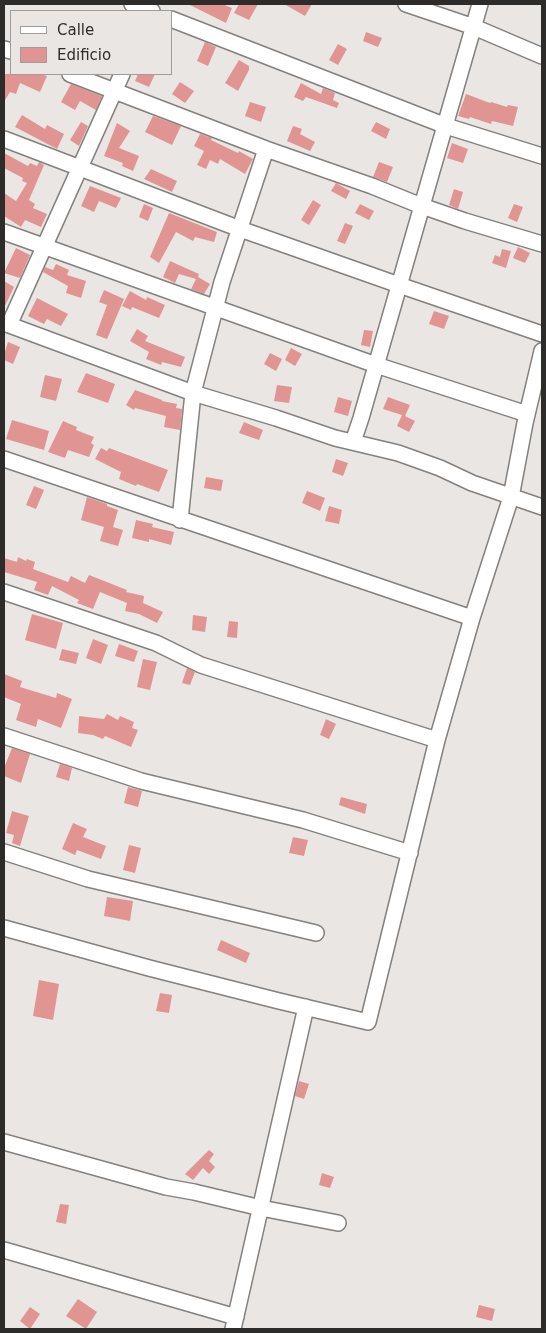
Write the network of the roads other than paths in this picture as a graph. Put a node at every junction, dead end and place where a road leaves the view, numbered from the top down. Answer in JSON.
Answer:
{"nodes":[{"id":1,"x":132,"y":4,"type":"edge"},
{"id":2,"x":406,"y":4,"type":"edge"},
{"id":3,"x":480,"y":4,"type":"edge"},
{"id":4,"x":149,"y":10,"type":"edge"},
{"id":5,"x":172,"y":19,"type":"edge"},
{"id":6,"x":474,"y":27,"type":"junction"},
{"id":7,"x":542,"y":56,"type":"edge"},
{"id":8,"x":73,"y":75,"type":"edge"},
{"id":9,"x":122,"y":75,"type":"edge"},
{"id":10,"x":114,"y":90,"type":"junction"},
{"id":11,"x":446,"y":126,"type":"junction"},
{"id":12,"x":4,"y":139,"type":"edge"},
{"id":13,"x":266,"y":149,"type":"junction"},
{"id":14,"x":542,"y":156,"type":"edge"},
{"id":15,"x":79,"y":167,"type":"junction"},
{"id":16,"x":422,"y":206,"type":"junction"},
{"id":17,"x":240,"y":229,"type":"junction"},
{"id":18,"x":4,"y":232,"type":"edge"},
{"id":19,"x":542,"y":244,"type":"edge"},
{"id":20,"x":43,"y":247,"type":"junction"},
{"id":21,"x":399,"y":286,"type":"junction"},
{"id":22,"x":217,"y":307,"type":"junction"},
{"id":23,"x":6,"y":324,"type":"edge"},
{"id":24,"x":542,"y":334,"type":"edge"},
{"id":25,"x":542,"y":350,"type":"edge"},
{"id":26,"x":376,"y":365,"type":"junction"},
{"id":27,"x":193,"y":393,"type":"junction"},
{"id":28,"x":527,"y":414,"type":"junction"},
{"id":29,"x":353,"y":442,"type":"junction"},
{"id":30,"x":4,"y":459,"type":"edge"},
{"id":31,"x":510,"y":497,"type":"junction"},
{"id":32,"x":542,"y":507,"type":"edge"},
{"id":33,"x":180,"y":520,"type":"junction"},
{"id":34,"x":4,"y":592,"type":"edge"},
{"id":35,"x":472,"y":618,"type":"junction"},
{"id":36,"x":4,"y":736,"type":"edge"},
{"id":37,"x":438,"y":740,"type":"junction"},
{"id":38,"x":4,"y":852,"type":"edge"},
{"id":39,"x":410,"y":853,"type":"junction"},
{"id":40,"x":4,"y":928,"type":"edge"},
{"id":41,"x":316,"y":933,"type":"dead end"},
{"id":42,"x":306,"y":1007,"type":"junction"},
{"id":43,"x":4,"y":1142,"type":"edge"},
{"id":44,"x":261,"y":1208,"type":"junction"},
{"id":45,"x":338,"y":1223,"type":"dead end"},
{"id":46,"x":4,"y":1250,"type":"edge"},
{"id":47,"x":235,"y":1323,"type":"edge"}],
"edges":[{"from":1,"to":4,"type":"street"},
{"from":2,"to":6,"type":"street"},
{"from":3,"to":6,"type":"street"},
{"from":5,"to":11,"type":"street"},
{"from":6,"to":7,"type":"street"},
{"from":6,"to":11,"type":"street"},
{"from":8,"to":10,"type":"street"},
{"from":9,"to":10,"type":"street"},
{"from":10,"to":13,"type":"street"},
{"from":10,"to":15,"type":"street"},
{"from":11,"to":14,"type":"street"},
{"from":11,"to":16,"type":"street"},
{"from":12,"to":15,"type":"street"},
{"from":13,"to":16,"type":"street"},
{"from":13,"to":17,"type":"street"},
{"from":15,"to":17,"type":"street"},
{"from":15,"to":20,"type":"street"},
{"from":16,"to":19,"type":"street"},
{"from":16,"to":21,"type":"street"},
{"from":17,"to":21,"type":"street"},
{"from":17,"to":22,"type":"street"},
{"from":18,"to":20,"type":"street"},
{"from":20,"to":22,"type":"street"},
{"from":20,"to":23,"type":"street"},
{"from":21,"to":24,"type":"street"},
{"from":21,"to":26,"type":"street"},
{"from":22,"to":26,"type":"street"},
{"from":22,"to":27,"type":"street"},
{"from":23,"to":27,"type":"street"},
{"from":25,"to":28,"type":"street"},
{"from":26,"to":28,"type":"street"},
{"from":26,"to":29,"type":"street"},
{"from":27,"to":29,"type":"street"},
{"from":27,"to":33,"type":"street"},
{"from":28,"to":31,"type":"street"},
{"from":29,"to":31,"type":"street"},
{"from":30,"to":33,"type":"street"},
{"from":31,"to":32,"type":"street"},
{"from":31,"to":35,"type":"street"},
{"from":33,"to":35,"type":"street"},
{"from":34,"to":37,"type":"street"},
{"from":35,"to":37,"type":"street"},
{"from":36,"to":39,"type":"street"},
{"from":37,"to":39,"type":"street"},
{"from":38,"to":41,"type":"street"},
{"from":39,"to":42,"type":"street"},
{"from":40,"to":42,"type":"street"},
{"from":42,"to":44,"type":"street"},
{"from":43,"to":44,"type":"street"},
{"from":44,"to":45,"type":"street"},
{"from":44,"to":47,"type":"street"},
{"from":46,"to":47,"type":"street"}]}
